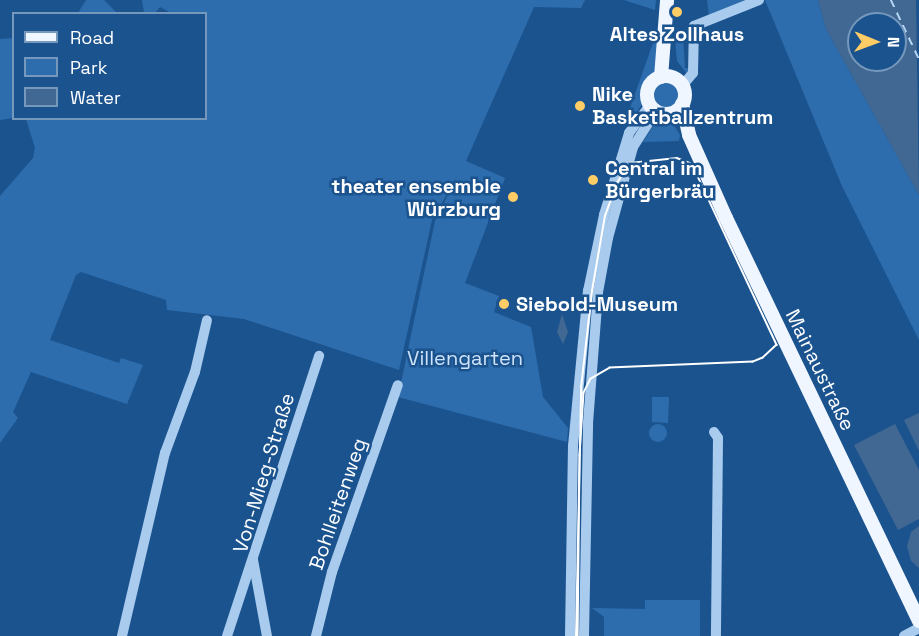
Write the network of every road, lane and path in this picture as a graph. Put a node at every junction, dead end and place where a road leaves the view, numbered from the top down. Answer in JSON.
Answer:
{"nodes":[{"id":1,"x":667,"y":0,"type":"edge"},
{"id":2,"x":759,"y":0,"type":"edge"},
{"id":3,"x":665,"y":77,"type":"junction"},
{"id":4,"x":686,"y":83,"type":"junction"},
{"id":5,"x":682,"y":104,"type":"junction"},
{"id":6,"x":652,"y":108,"type":"junction"},
{"id":7,"x":670,"y":114,"type":"junction"},
{"id":8,"x":689,"y":135,"type":"junction"},
{"id":9,"x":593,"y":292,"type":"junction"},
{"id":10,"x":207,"y":320,"type":"dead end"},
{"id":11,"x":583,"y":328,"type":"junction"},
{"id":12,"x":595,"y":328,"type":"junction"},
{"id":13,"x":319,"y":357,"type":"dead end"},
{"id":14,"x":398,"y":385,"type":"dead end"},
{"id":15,"x":714,"y":432,"type":"dead end"},
{"id":16,"x":572,"y":479,"type":"junction"},
{"id":17,"x":587,"y":479,"type":"junction"},
{"id":18,"x":572,"y":553,"type":"junction"},
{"id":19,"x":586,"y":554,"type":"junction"},
{"id":20,"x":253,"y":559,"type":"junction"},
{"id":21,"x":919,"y":621,"type":"edge"},
{"id":22,"x":919,"y":628,"type":"edge"},
{"id":23,"x":122,"y":636,"type":"edge"},
{"id":24,"x":226,"y":636,"type":"edge"},
{"id":25,"x":267,"y":636,"type":"edge"},
{"id":26,"x":316,"y":636,"type":"edge"},
{"id":27,"x":570,"y":636,"type":"edge"},
{"id":28,"x":584,"y":636,"type":"edge"},
{"id":29,"x":716,"y":636,"type":"edge"},
{"id":30,"x":904,"y":636,"type":"edge"}],
"edges":[{"from":1,"to":3,"type":"main road"},
{"from":2,"to":4,"type":"street"},
{"from":3,"to":4,"type":"main road"},
{"from":3,"to":6,"type":"main road"},
{"from":4,"to":5,"type":"main road"},
{"from":5,"to":7,"type":"main road"},
{"from":5,"to":8,"type":"main road","name":"Mainaustraße"},
{"from":6,"to":7,"type":"main road"},
{"from":6,"to":9,"type":"street"},
{"from":7,"to":8,"type":"main road","name":"Mainaustraße"},
{"from":8,"to":21,"type":"main road","name":"Mainaustraße"},
{"from":9,"to":11,"type":"street"},
{"from":9,"to":12,"type":"street"},
{"from":10,"to":23,"type":"street"},
{"from":11,"to":12,"type":"street"},
{"from":11,"to":16,"type":"street"},
{"from":12,"to":17,"type":"street"},
{"from":13,"to":20,"type":"street","name":"Von-Mieg-Straße"},
{"from":14,"to":26,"type":"street","name":"Bohlleitenweg"},
{"from":15,"to":29,"type":"street"},
{"from":16,"to":17,"type":"street"},
{"from":16,"to":18,"type":"street"},
{"from":17,"to":19,"type":"street"},
{"from":18,"to":19,"type":"street"},
{"from":18,"to":27,"type":"street"},
{"from":19,"to":28,"type":"street"},
{"from":20,"to":24,"type":"street"},
{"from":20,"to":25,"type":"street","name":"Von-Mieg-Straße"},
{"from":22,"to":30,"type":"street"}]}
